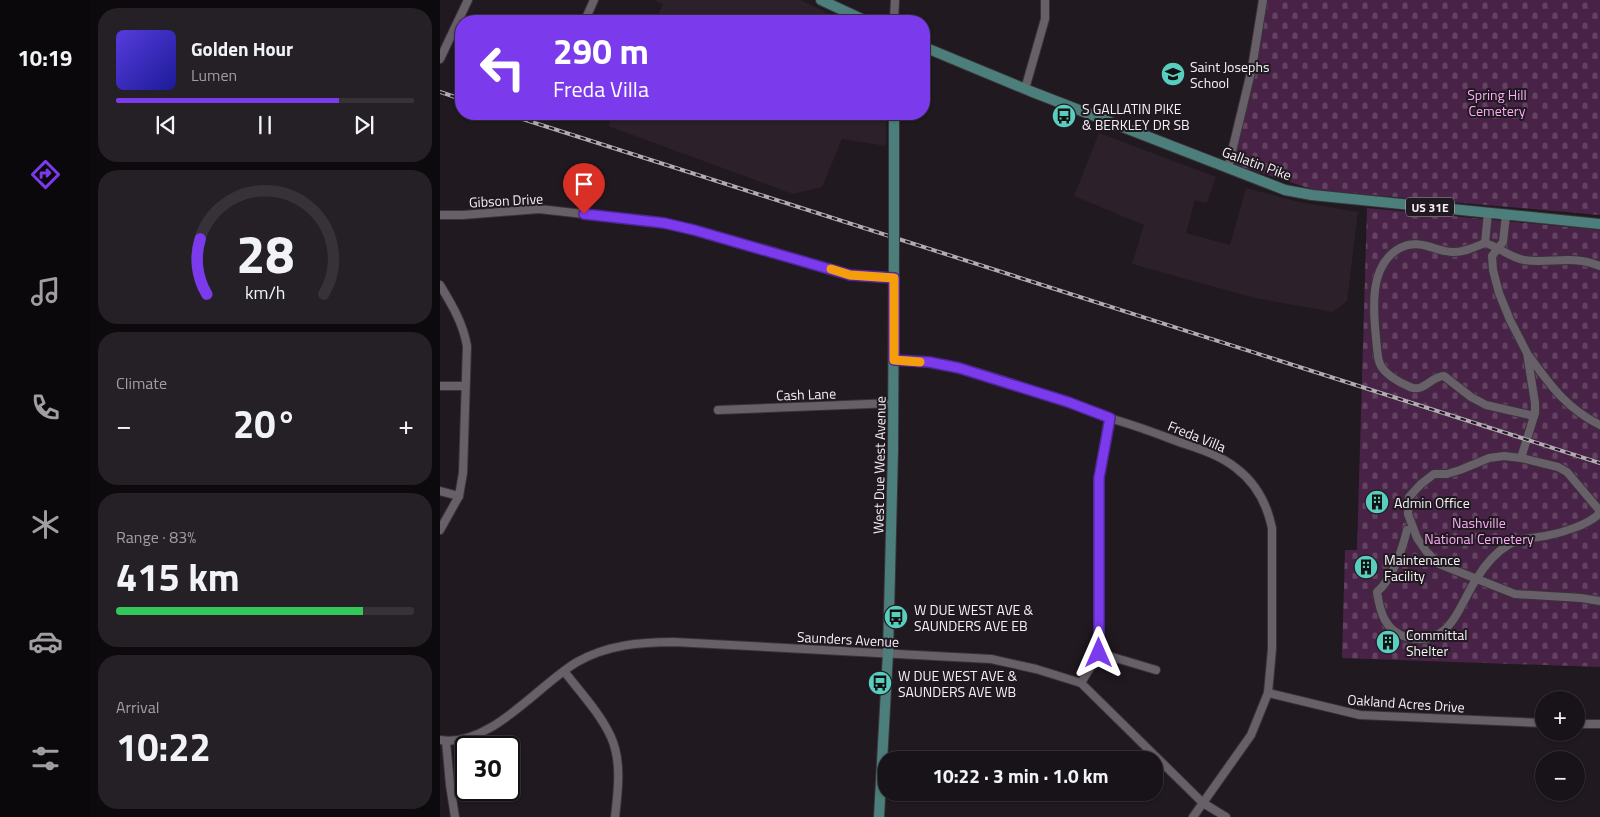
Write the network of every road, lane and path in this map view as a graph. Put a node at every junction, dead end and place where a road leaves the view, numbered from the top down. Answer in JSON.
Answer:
{"nodes":[{"id":1,"x":468,"y":0,"type":"edge"},
{"id":2,"x":594,"y":0,"type":"edge"},
{"id":3,"x":822,"y":0,"type":"edge"},
{"id":4,"x":895,"y":0,"type":"edge"},
{"id":5,"x":1045,"y":0,"type":"edge"},
{"id":6,"x":1263,"y":0,"type":"edge"},
{"id":7,"x":461,"y":15,"type":"edge"},
{"id":8,"x":587,"y":15,"type":"edge"},
{"id":9,"x":853,"y":15,"type":"edge"},
{"id":10,"x":894,"y":15,"type":"edge"},
{"id":11,"x":455,"y":28,"type":"edge"},
{"id":12,"x":930,"y":49,"type":"edge"},
{"id":13,"x":440,"y":60,"type":"edge"},
{"id":14,"x":1025,"y":89,"type":"junction"},
{"id":15,"x":894,"y":120,"type":"edge"},
{"id":16,"x":1228,"y":168,"type":"junction"},
{"id":17,"x":1488,"y":213,"type":"junction"},
{"id":18,"x":440,"y":215,"type":"edge"},
{"id":19,"x":1506,"y":215,"type":"junction"},
{"id":20,"x":1600,"y":224,"type":"edge"},
{"id":21,"x":1485,"y":243,"type":"junction"},
{"id":22,"x":1497,"y":249,"type":"junction"},
{"id":23,"x":1600,"y":266,"type":"edge"},
{"id":24,"x":894,"y":278,"type":"junction"},
{"id":25,"x":440,"y":285,"type":"edge"},
{"id":26,"x":1527,"y":353,"type":"junction"},
{"id":27,"x":894,"y":360,"type":"junction"},
{"id":28,"x":440,"y":386,"type":"edge"},
{"id":29,"x":465,"y":386,"type":"junction"},
{"id":30,"x":894,"y":404,"type":"junction"},
{"id":31,"x":718,"y":410,"type":"dead end"},
{"id":32,"x":1534,"y":416,"type":"junction"},
{"id":33,"x":1110,"y":418,"type":"junction"},
{"id":34,"x":1600,"y":425,"type":"edge"},
{"id":35,"x":1520,"y":458,"type":"junction"},
{"id":36,"x":440,"y":491,"type":"edge"},
{"id":37,"x":459,"y":496,"type":"junction"},
{"id":38,"x":1600,"y":512,"type":"edge"},
{"id":39,"x":440,"y":530,"type":"edge"},
{"id":40,"x":1408,"y":530,"type":"dead end"},
{"id":41,"x":1477,"y":578,"type":"junction"},
{"id":42,"x":1600,"y":601,"type":"edge"},
{"id":43,"x":888,"y":653,"type":"junction"},
{"id":44,"x":1099,"y":653,"type":"junction"},
{"id":45,"x":1156,"y":670,"type":"dead end"},
{"id":46,"x":564,"y":671,"type":"junction"},
{"id":47,"x":1081,"y":683,"type":"junction"},
{"id":48,"x":1268,"y":693,"type":"junction"},
{"id":49,"x":1535,"y":723,"type":"edge"},
{"id":50,"x":1585,"y":724,"type":"edge"},
{"id":51,"x":1600,"y":724,"type":"edge"},
{"id":52,"x":443,"y":741,"type":"edge"},
{"id":53,"x":1203,"y":803,"type":"junction"},
{"id":54,"x":455,"y":817,"type":"edge"},
{"id":55,"x":615,"y":817,"type":"edge"},
{"id":56,"x":879,"y":817,"type":"edge"},
{"id":57,"x":1193,"y":817,"type":"edge"},
{"id":58,"x":1226,"y":817,"type":"edge"}],
"edges":[{"from":1,"to":7,"type":"street"},
{"from":2,"to":8,"type":"street"},
{"from":3,"to":9,"type":"main road"},
{"from":4,"to":10,"type":"street"},
{"from":5,"to":14,"type":"street"},
{"from":6,"to":16,"type":"street"},
{"from":11,"to":13,"type":"street"},
{"from":12,"to":14,"type":"main road","name":"Gallatin Pike","number":"US 31E"},
{"from":14,"to":16,"type":"main road","name":"Gallatin Pike","number":"US 31E"},
{"from":15,"to":24,"type":"main road","name":"West Due West Avenue","bridge":true},
{"from":16,"to":17,"type":"main road","name":"Gallatin Pike","number":"US 31E"},
{"from":17,"to":19,"type":"main road","name":"Gallatin Pike","number":"US 31E"},
{"from":17,"to":21,"type":"street"},
{"from":18,"to":24,"type":"street","name":"Gibson Drive"},
{"from":19,"to":20,"type":"main road","name":"Gallatin Pike","number":"US 31E"},
{"from":19,"to":22,"type":"street"},
{"from":21,"to":22,"type":"street"},
{"from":21,"to":32,"type":"street"},
{"from":22,"to":23,"type":"street"},
{"from":22,"to":26,"type":"street"},
{"from":24,"to":27,"type":"main road","name":"West Due West Avenue"},
{"from":25,"to":29,"type":"street"},
{"from":26,"to":32,"type":"street"},
{"from":26,"to":34,"type":"street"},
{"from":27,"to":30,"type":"main road","name":"West Due West Avenue"},
{"from":27,"to":33,"type":"street","name":"Freda Villa"},
{"from":28,"to":29,"type":"street"},
{"from":29,"to":37,"type":"street"},
{"from":30,"to":31,"type":"street","name":"Cash Lane"},
{"from":30,"to":43,"type":"main road","name":"West Due West Avenue"},
{"from":32,"to":35,"type":"street"},
{"from":33,"to":44,"type":"street"},
{"from":33,"to":48,"type":"street","name":"Freda Villa"},
{"from":35,"to":38,"type":"street"},
{"from":35,"to":41,"type":"street"},
{"from":36,"to":37,"type":"street"},
{"from":37,"to":39,"type":"street"},
{"from":38,"to":41,"type":"street"},
{"from":40,"to":41,"type":"street"},
{"from":41,"to":42,"type":"street"},
{"from":43,"to":46,"type":"street","name":"Saunders Avenue"},
{"from":43,"to":47,"type":"street","name":"Saunders Avenue"},
{"from":43,"to":56,"type":"main road","name":"West Due West Avenue"},
{"from":44,"to":45,"type":"street"},
{"from":44,"to":47,"type":"street"},
{"from":46,"to":52,"type":"street","name":"Saunders Avenue"},
{"from":46,"to":55,"type":"street"},
{"from":47,"to":53,"type":"street","name":"Saunders Avenue"},
{"from":48,"to":49,"type":"street","name":"Oakland Acres Drive"},
{"from":48,"to":53,"type":"street","name":"Freda Villa"},
{"from":50,"to":51,"type":"street"},
{"from":52,"to":54,"type":"street"},
{"from":53,"to":57,"type":"street","name":"Freda Villa"},
{"from":53,"to":58,"type":"street","name":"Saunders Avenue"}]}
